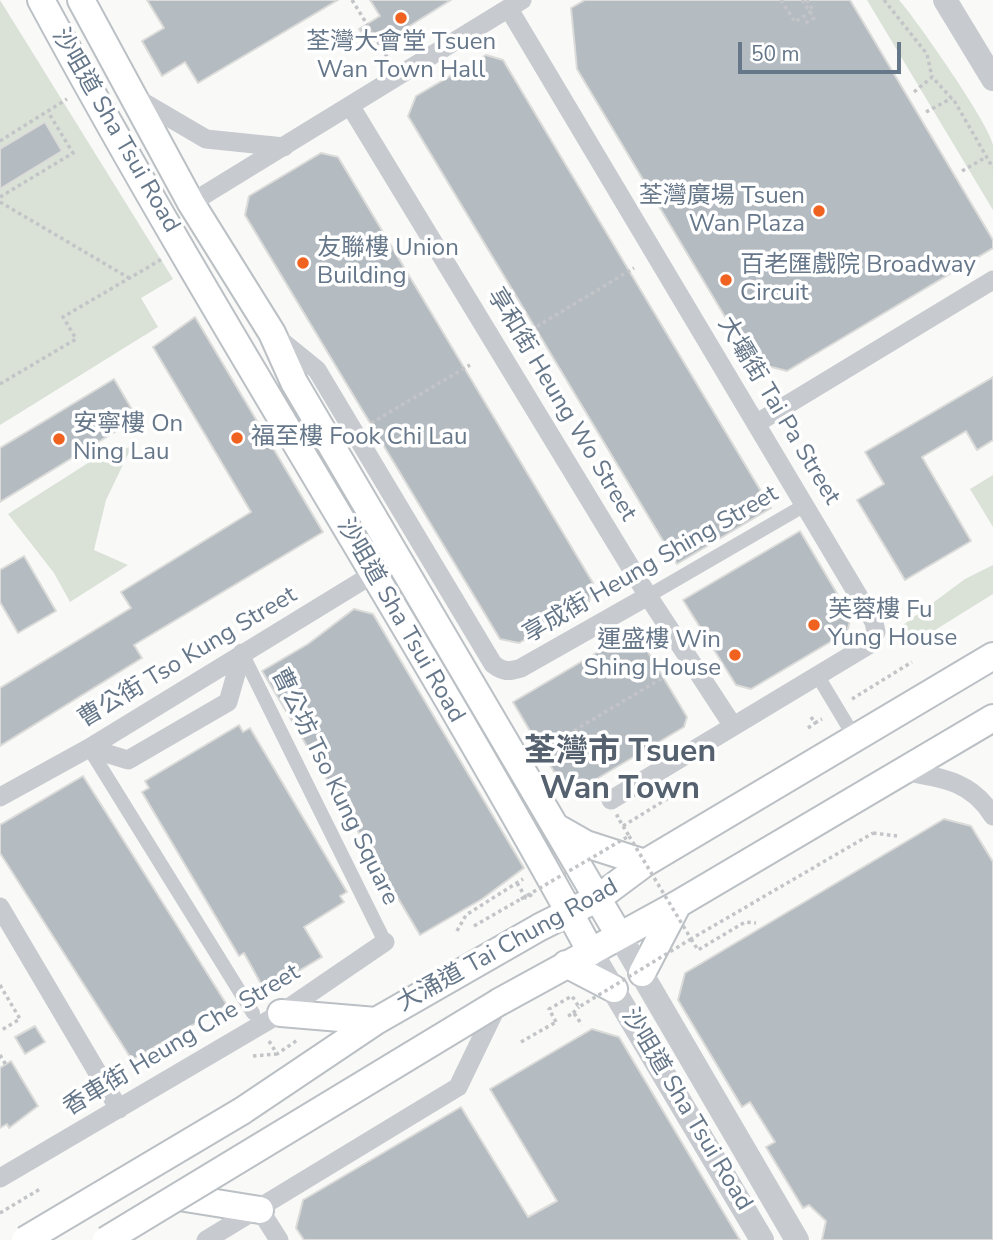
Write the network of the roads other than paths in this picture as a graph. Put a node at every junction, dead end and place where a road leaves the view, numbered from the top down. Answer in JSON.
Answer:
{"nodes":[{"id":1,"x":41,"y":0,"type":"edge"},
{"id":2,"x":946,"y":0,"type":"edge"},
{"id":3,"x":85,"y":4,"type":"edge"},
{"id":4,"x":515,"y":5,"type":"edge"},
{"id":5,"x":993,"y":79,"type":"edge"},
{"id":6,"x":134,"y":97,"type":"junction"},
{"id":7,"x":351,"y":107,"type":"junction"},
{"id":8,"x":284,"y":146,"type":"junction"},
{"id":9,"x":191,"y":203,"type":"junction"},
{"id":10,"x":993,"y":280,"type":"edge"},
{"id":11,"x":272,"y":332,"type":"junction"},
{"id":12,"x":757,"y":423,"type":"junction"},
{"id":13,"x":805,"y":505,"type":"junction"},
{"id":14,"x":399,"y":559,"type":"junction"},
{"id":15,"x":373,"y":575,"type":"junction"},
{"id":16,"x":648,"y":596,"type":"junction"},
{"id":17,"x":242,"y":653,"type":"junction"},
{"id":18,"x":993,"y":656,"type":"edge"},
{"id":19,"x":521,"y":668,"type":"joint"},
{"id":20,"x":819,"y":677,"type":"junction"},
{"id":21,"x":993,"y":718,"type":"edge"},
{"id":22,"x":733,"y":726,"type":"junction"},
{"id":23,"x":855,"y":738,"type":"junction"},
{"id":24,"x":89,"y":748,"type":"junction"},
{"id":25,"x":907,"y":772,"type":"junction"},
{"id":26,"x":0,"y":797,"type":"edge"},
{"id":27,"x":616,"y":807,"type":"road end"},
{"id":28,"x":993,"y":816,"type":"edge"},
{"id":29,"x":579,"y":849,"type":"junction"},
{"id":30,"x":645,"y":863,"type":"junction"},
{"id":31,"x":598,"y":898,"type":"junction"},
{"id":32,"x":678,"y":904,"type":"junction"},
{"id":33,"x":0,"y":907,"type":"edge"},
{"id":34,"x":569,"y":911,"type":"junction"},
{"id":35,"x":619,"y":935,"type":"junction"},
{"id":36,"x":385,"y":942,"type":"joint"},
{"id":37,"x":591,"y":952,"type":"junction"},
{"id":38,"x":566,"y":964,"type":"junction"},
{"id":39,"x":642,"y":973,"type":"junction"},
{"id":40,"x":614,"y":989,"type":"junction"},
{"id":41,"x":499,"y":1002,"type":"junction"},
{"id":42,"x":253,"y":1013,"type":"dead end"},
{"id":43,"x":281,"y":1013,"type":"junction"},
{"id":44,"x":376,"y":1021,"type":"junction"},
{"id":45,"x":119,"y":1109,"type":"junction"},
{"id":46,"x":0,"y":1178,"type":"edge"},
{"id":47,"x":179,"y":1197,"type":"junction"},
{"id":48,"x":260,"y":1210,"type":"junction"},
{"id":49,"x":25,"y":1240,"type":"edge"},
{"id":50,"x":106,"y":1240,"type":"edge"},
{"id":51,"x":206,"y":1240,"type":"edge"},
{"id":52,"x":279,"y":1240,"type":"edge"},
{"id":53,"x":762,"y":1240,"type":"edge"},
{"id":54,"x":797,"y":1240,"type":"edge"}],
"edges":[{"from":1,"to":15,"type":"main road","name":"沙咀道 Sha Tsui Road"},
{"from":2,"to":5,"type":"street"},
{"from":3,"to":6,"type":"main road","name":"沙咀道 Sha Tsui Road"},
{"from":4,"to":7,"type":"street"},
{"from":4,"to":12,"type":"street","name":"大壩街 Tai Pa Street"},
{"from":6,"to":8,"type":"street"},
{"from":6,"to":9,"type":"main road","name":"沙咀道 Sha Tsui Road"},
{"from":7,"to":8,"type":"street"},
{"from":7,"to":16,"type":"street","name":"享和街 Heung Wo Street"},
{"from":8,"to":9,"type":"street"},
{"from":9,"to":11,"type":"main road","name":"沙咀道 Sha Tsui Road"},
{"from":10,"to":12,"type":"street"},
{"from":11,"to":14,"type":"main road","name":"沙咀道 Sha Tsui Road"},
{"from":11,"to":19,"type":"street","name":"沙咀道 Sha Tsui Road"},
{"from":12,"to":13,"type":"street","name":"大壩街 Tai Pa Street"},
{"from":13,"to":16,"type":"street","name":"享成街 Heung Shing Street"},
{"from":13,"to":20,"type":"street","name":"大壩街 Tai Pa Street"},
{"from":14,"to":15,"type":"street","name":"曹公街 Tso Kung Street"},
{"from":14,"to":29,"type":"main road","name":"沙咀道 Sha Tsui Road"},
{"from":15,"to":17,"type":"street","name":"曹公街 Tso Kung Street"},
{"from":15,"to":34,"type":"main road","name":"沙咀道 Sha Tsui Road"},
{"from":16,"to":19,"type":"street","name":"享成街 Heung Shing Street"},
{"from":16,"to":22,"type":"street","name":"享和街 Heung Wo Street"},
{"from":17,"to":24,"type":"street","name":"曹公街 Tso Kung Street"},
{"from":17,"to":24,"type":"street"},
{"from":17,"to":36,"type":"street","name":"曹公坊 Tso Kung Square"},
{"from":18,"to":23,"type":"main road","name":"大涌道 Tai Chung Road"},
{"from":20,"to":22,"type":"street"},
{"from":20,"to":23,"type":"street"},
{"from":21,"to":25,"type":"main road","name":"大涌道 Tai Chung Road"},
{"from":22,"to":27,"type":"street"},
{"from":23,"to":30,"type":"main road","name":"大涌道 Tai Chung Road"},
{"from":24,"to":26,"type":"street","name":"曹公街 Tso Kung Street"},
{"from":24,"to":42,"type":"street"},
{"from":25,"to":28,"type":"street"},
{"from":25,"to":32,"type":"main road","name":"大涌道 Tai Chung Road"},
{"from":29,"to":30,"type":"main road","bridge":true},
{"from":29,"to":31,"type":"main road","name":"沙咀道 Sha Tsui Road"},
{"from":30,"to":31,"type":"main road","name":"大涌道 Tai Chung Road"},
{"from":31,"to":34,"type":"main road","name":"大涌道 Tai Chung Road"},
{"from":31,"to":35,"type":"main road","name":"沙咀道 Sha Tsui Road"},
{"from":32,"to":35,"type":"main road","name":"大涌道 Tai Chung Road"},
{"from":32,"to":39,"type":"main road","bridge":true},
{"from":33,"to":45,"type":"street"},
{"from":34,"to":37,"type":"main road","name":"沙咀道 Sha Tsui Road"},
{"from":34,"to":44,"type":"main road","name":"大涌道 Tai Chung Road"},
{"from":35,"to":37,"type":"main road","name":"大涌道 Tai Chung Road"},
{"from":35,"to":39,"type":"street","name":"沙咀道 Sha Tsui Road"},
{"from":36,"to":43,"type":"street","name":"香車街 Heung Che Street"},
{"from":37,"to":38,"type":"main road","name":"大涌道 Tai Chung Road"},
{"from":37,"to":40,"type":"street","name":"沙咀道 Sha Tsui Road"},
{"from":38,"to":40,"type":"main road"},
{"from":38,"to":41,"type":"main road","name":"大涌道 Tai Chung Road"},
{"from":39,"to":54,"type":"street","name":"沙咀道 Sha Tsui Road"},
{"from":40,"to":53,"type":"street","name":"沙咀道 Sha Tsui Road"},
{"from":41,"to":47,"type":"main road","name":"大涌道 Tai Chung Road","bridge":true},
{"from":41,"to":48,"type":"street","name":"大涌道 Tai Chung Road"},
{"from":43,"to":44,"type":"main road"},
{"from":43,"to":45,"type":"street","name":"香車街 Heung Che Street"},
{"from":44,"to":49,"type":"main road","name":"大涌道 Tai Chung Road","bridge":true},
{"from":45,"to":46,"type":"street","name":"香車街 Heung Che Street"},
{"from":47,"to":48,"type":"main road"},
{"from":47,"to":50,"type":"main road","name":"大涌道 Tai Chung Road","bridge":true},
{"from":48,"to":51,"type":"street","name":"大涌道 Tai Chung Road"},
{"from":48,"to":52,"type":"street"}]}
